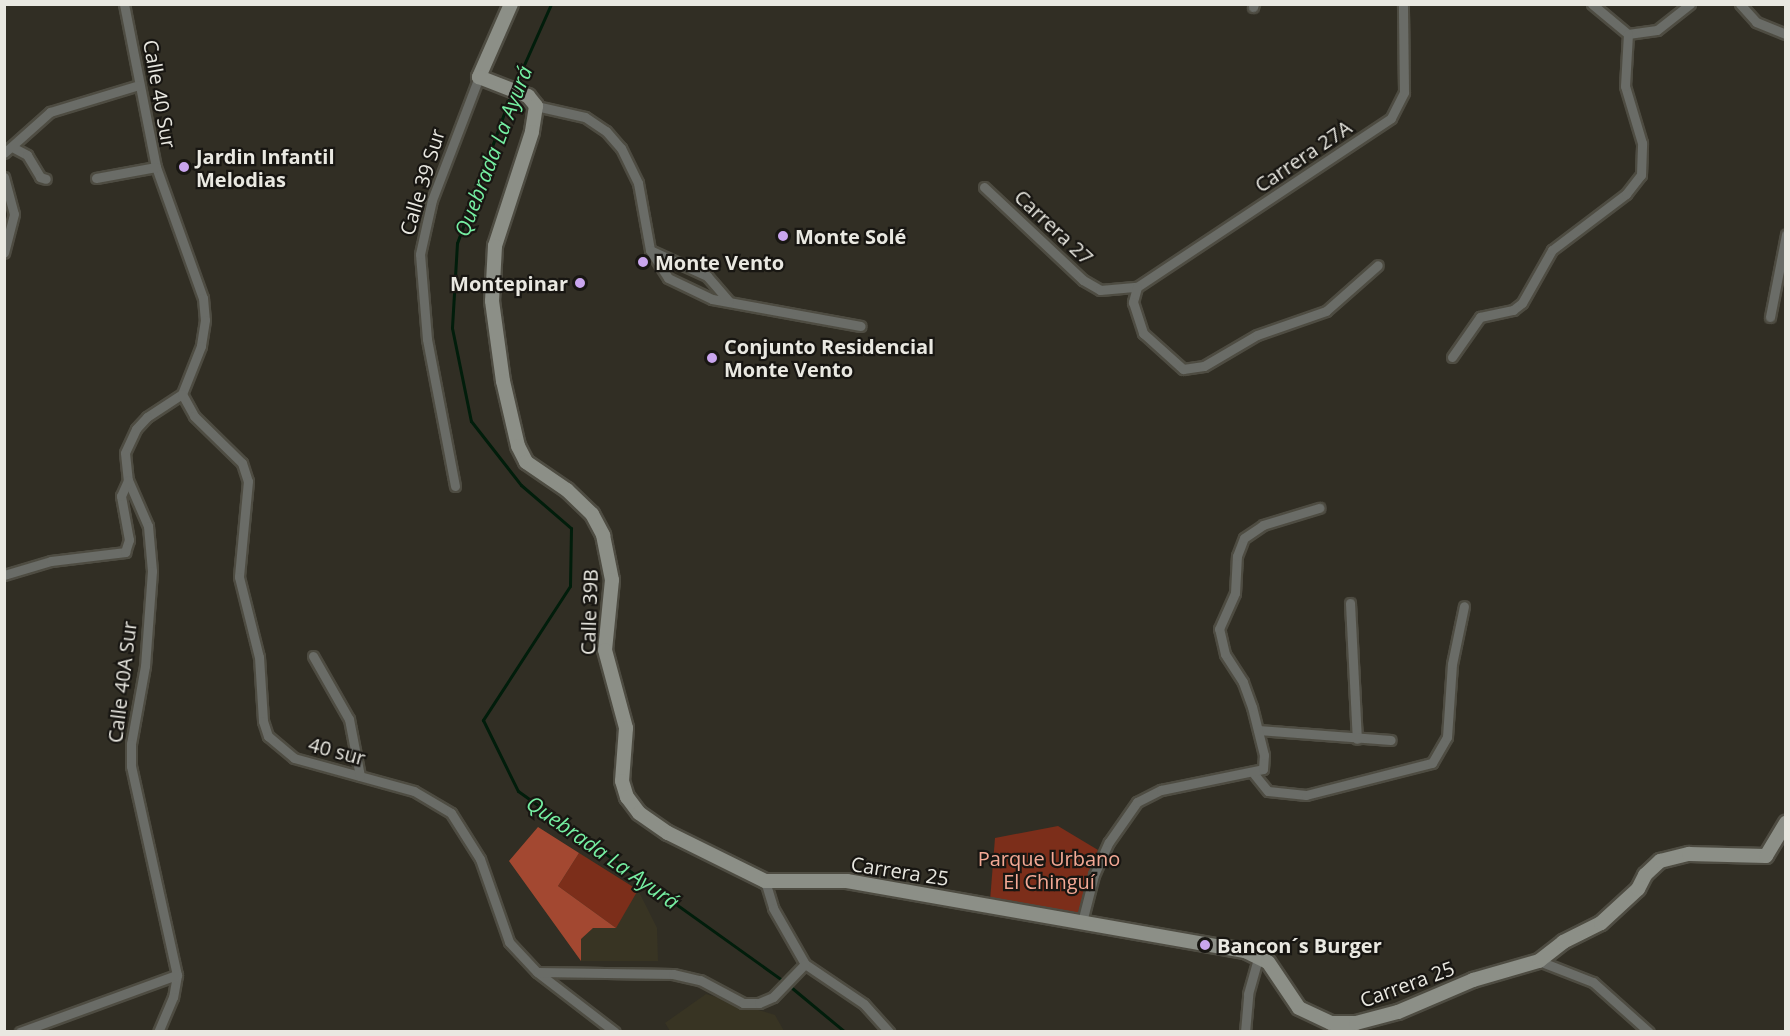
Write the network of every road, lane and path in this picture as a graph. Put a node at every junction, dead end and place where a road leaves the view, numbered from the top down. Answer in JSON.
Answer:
{"nodes":[{"id":1,"x":124,"y":4,"type":"edge"},
{"id":2,"x":511,"y":4,"type":"edge"},
{"id":3,"x":1403,"y":4,"type":"edge"},
{"id":4,"x":1592,"y":4,"type":"edge"},
{"id":5,"x":1690,"y":4,"type":"edge"},
{"id":6,"x":1740,"y":4,"type":"edge"},
{"id":7,"x":1628,"y":34,"type":"junction"},
{"id":8,"x":1785,"y":34,"type":"edge"},
{"id":9,"x":479,"y":77,"type":"junction"},
{"id":10,"x":139,"y":86,"type":"junction"},
{"id":11,"x":532,"y":101,"type":"junction"},
{"id":12,"x":14,"y":148,"type":"junction"},
{"id":13,"x":4,"y":153,"type":"edge"},
{"id":14,"x":156,"y":167,"type":"junction"},
{"id":15,"x":4,"y":177,"type":"edge"},
{"id":16,"x":96,"y":178,"type":"dead end"},
{"id":17,"x":46,"y":179,"type":"dead end"},
{"id":18,"x":984,"y":188,"type":"dead end"},
{"id":19,"x":1785,"y":235,"type":"edge"},
{"id":20,"x":650,"y":250,"type":"junction"},
{"id":21,"x":4,"y":254,"type":"edge"},
{"id":22,"x":1378,"y":265,"type":"dead end"},
{"id":23,"x":1137,"y":287,"type":"junction"},
{"id":24,"x":729,"y":301,"type":"junction"},
{"id":25,"x":1770,"y":317,"type":"dead end"},
{"id":26,"x":861,"y":326,"type":"dead end"},
{"id":27,"x":1452,"y":357,"type":"dead end"},
{"id":28,"x":182,"y":394,"type":"junction"},
{"id":29,"x":128,"y":480,"type":"junction"},
{"id":30,"x":454,"y":486,"type":"dead end"},
{"id":31,"x":1319,"y":508,"type":"dead end"},
{"id":32,"x":4,"y":575,"type":"edge"},
{"id":33,"x":1350,"y":603,"type":"dead end"},
{"id":34,"x":1464,"y":606,"type":"dead end"},
{"id":35,"x":313,"y":656,"type":"dead end"},
{"id":36,"x":1258,"y":730,"type":"junction"},
{"id":37,"x":1357,"y":739,"type":"junction"},
{"id":38,"x":1391,"y":740,"type":"dead end"},
{"id":39,"x":1254,"y":774,"type":"junction"},
{"id":40,"x":360,"y":776,"type":"junction"},
{"id":41,"x":1785,"y":823,"type":"edge"},
{"id":42,"x":765,"y":881,"type":"junction"},
{"id":43,"x":1082,"y":922,"type":"junction"},
{"id":44,"x":1258,"y":956,"type":"junction"},
{"id":45,"x":1539,"y":961,"type":"junction"},
{"id":46,"x":805,"y":964,"type":"junction"},
{"id":47,"x":537,"y":972,"type":"junction"},
{"id":48,"x":177,"y":975,"type":"junction"},
{"id":49,"x":1332,"y":1027,"type":"edge"},
{"id":50,"x":20,"y":1032,"type":"edge"},
{"id":51,"x":158,"y":1032,"type":"edge"},
{"id":52,"x":615,"y":1032,"type":"edge"},
{"id":53,"x":889,"y":1032,"type":"edge"},
{"id":54,"x":1245,"y":1032,"type":"edge"},
{"id":55,"x":1649,"y":1032,"type":"edge"}],
"edges":[{"from":1,"to":10,"type":"street","name":"Calle 40 Sur"},
{"from":2,"to":9,"type":"street","name":"Calle 39 Sur"},
{"from":3,"to":23,"type":"street","name":"Carrera 27A"},
{"from":4,"to":7,"type":"street"},
{"from":5,"to":7,"type":"street"},
{"from":6,"to":8,"type":"street"},
{"from":7,"to":27,"type":"street"},
{"from":9,"to":11,"type":"street"},
{"from":9,"to":30,"type":"street","name":"Calle 39 Sur"},
{"from":10,"to":12,"type":"street"},
{"from":10,"to":14,"type":"street","name":"Calle 40 Sur"},
{"from":11,"to":20,"type":"street"},
{"from":11,"to":42,"type":"street","name":"Calle 39B"},
{"from":12,"to":13,"type":"street"},
{"from":12,"to":17,"type":"street"},
{"from":14,"to":16,"type":"street"},
{"from":14,"to":28,"type":"street","name":"Calle 40 Sur"},
{"from":15,"to":21,"type":"street"},
{"from":18,"to":23,"type":"street","name":"Carrera 27"},
{"from":19,"to":25,"type":"street"},
{"from":20,"to":24,"type":"street"},
{"from":20,"to":24,"type":"street"},
{"from":22,"to":23,"type":"street"},
{"from":24,"to":26,"type":"street"},
{"from":28,"to":29,"type":"street","name":"Calle 40A Sur"},
{"from":28,"to":40,"type":"street","name":"40 sur"},
{"from":29,"to":32,"type":"street"},
{"from":29,"to":48,"type":"street","name":"Calle 40A Sur"},
{"from":31,"to":36,"type":"street"},
{"from":33,"to":37,"type":"street"},
{"from":34,"to":39,"type":"street"},
{"from":35,"to":40,"type":"street"},
{"from":36,"to":37,"type":"street"},
{"from":36,"to":39,"type":"street"},
{"from":37,"to":38,"type":"street"},
{"from":39,"to":43,"type":"street"},
{"from":40,"to":47,"type":"street","name":"40 sur"},
{"from":41,"to":45,"type":"street","name":"Carrera 25"},
{"from":42,"to":43,"type":"street","name":"Carrera 25"},
{"from":42,"to":46,"type":"street"},
{"from":43,"to":44,"type":"street","name":"Carrera 25"},
{"from":44,"to":49,"type":"street","name":"Carrera 25"},
{"from":44,"to":54,"type":"street"},
{"from":45,"to":49,"type":"street","name":"Carrera 25"},
{"from":45,"to":55,"type":"street"},
{"from":46,"to":47,"type":"street"},
{"from":46,"to":53,"type":"street"},
{"from":47,"to":52,"type":"street","name":"40 sur"},
{"from":48,"to":50,"type":"street"},
{"from":48,"to":51,"type":"street","name":"Calle 40A Sur"}]}
